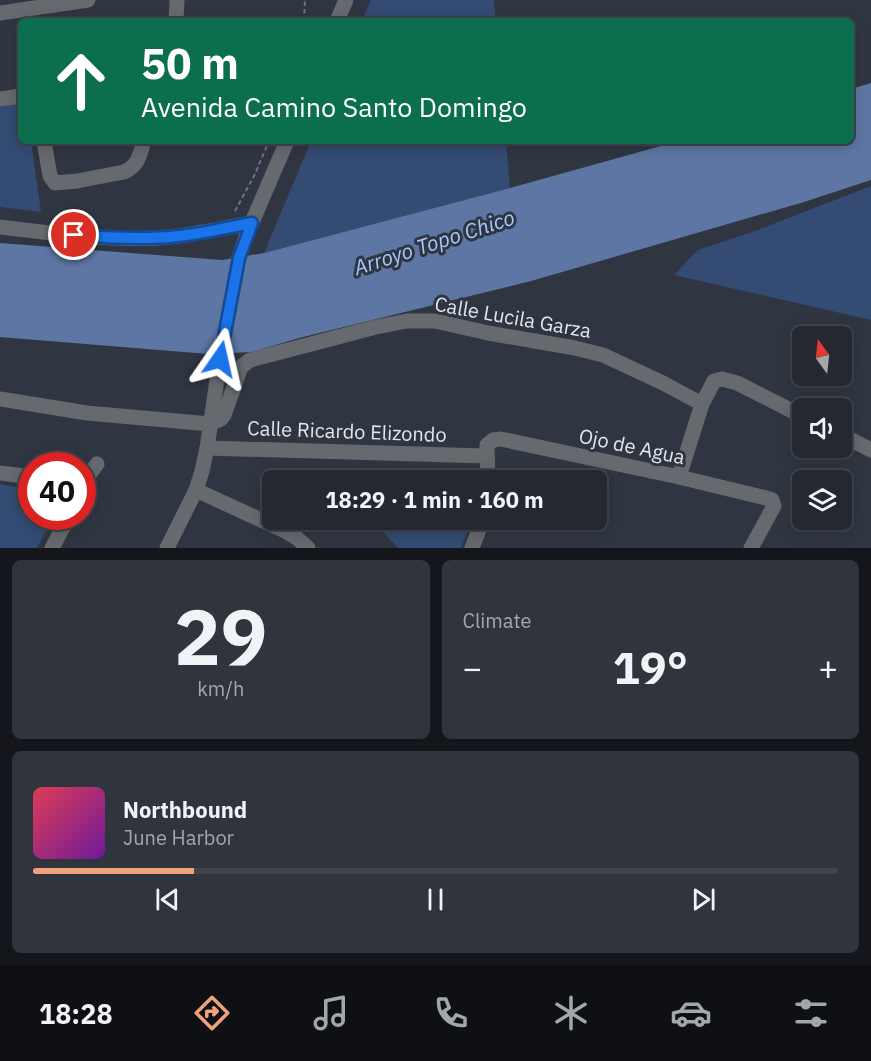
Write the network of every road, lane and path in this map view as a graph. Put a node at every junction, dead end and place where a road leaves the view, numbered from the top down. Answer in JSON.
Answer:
{"nodes":[{"id":1,"x":88,"y":0,"type":"edge"},
{"id":2,"x":177,"y":0,"type":"edge"},
{"id":3,"x":304,"y":0,"type":"edge"},
{"id":4,"x":332,"y":0,"type":"edge"},
{"id":5,"x":346,"y":0,"type":"edge"},
{"id":6,"x":0,"y":13,"type":"edge"},
{"id":7,"x":176,"y":18,"type":"edge"},
{"id":8,"x":304,"y":18,"type":"edge"},
{"id":9,"x":335,"y":18,"type":"edge"},
{"id":10,"x":337,"y":18,"type":"edge"},
{"id":11,"x":18,"y":96,"type":"edge"},
{"id":12,"x":0,"y":99,"type":"edge"},
{"id":13,"x":45,"y":144,"type":"edge"},
{"id":14,"x":143,"y":144,"type":"edge"},
{"id":15,"x":268,"y":144,"type":"edge"},
{"id":16,"x":286,"y":144,"type":"edge"},
{"id":17,"x":252,"y":223,"type":"junction"},
{"id":18,"x":0,"y":227,"type":"edge"},
{"id":19,"x":226,"y":227,"type":"junction"},
{"id":20,"x":0,"y":399,"type":"edge"},
{"id":21,"x":702,"y":404,"type":"junction"},
{"id":22,"x":792,"y":411,"type":"edge"},
{"id":23,"x":210,"y":424,"type":"junction"},
{"id":24,"x":852,"y":440,"type":"edge"},
{"id":25,"x":207,"y":448,"type":"junction"},
{"id":26,"x":871,"y":450,"type":"edge"},
{"id":27,"x":487,"y":451,"type":"junction"},
{"id":28,"x":488,"y":470,"type":"edge"},
{"id":29,"x":0,"y":473,"type":"edge"},
{"id":30,"x":18,"y":475,"type":"edge"},
{"id":31,"x":679,"y":477,"type":"junction"},
{"id":32,"x":196,"y":490,"type":"junction"},
{"id":33,"x":62,"y":530,"type":"edge"},
{"id":34,"x":479,"y":530,"type":"edge"},
{"id":35,"x":54,"y":547,"type":"edge"},
{"id":36,"x":167,"y":548,"type":"edge"},
{"id":37,"x":308,"y":548,"type":"edge"},
{"id":38,"x":472,"y":548,"type":"edge"},
{"id":39,"x":750,"y":548,"type":"edge"}],
"edges":[{"from":1,"to":6,"type":"street"},
{"from":2,"to":7,"type":"street"},
{"from":3,"to":8,"type":"path"},
{"from":4,"to":9,"type":"street"},
{"from":5,"to":10,"type":"street"},
{"from":11,"to":12,"type":"street"},
{"from":13,"to":14,"type":"street"},
{"from":15,"to":19,"type":"path"},
{"from":16,"to":17,"type":"street"},
{"from":17,"to":19,"type":"street"},
{"from":17,"to":23,"type":"street"},
{"from":18,"to":19,"type":"street"},
{"from":20,"to":23,"type":"street"},
{"from":21,"to":22,"type":"street"},
{"from":21,"to":23,"type":"street","name":"Calle Lucila Garza"},
{"from":21,"to":31,"type":"street"},
{"from":23,"to":25,"type":"street"},
{"from":24,"to":26,"type":"street"},
{"from":25,"to":27,"type":"street","name":"Calle Ricardo Elizondo"},
{"from":25,"to":32,"type":"street"},
{"from":27,"to":28,"type":"street"},
{"from":27,"to":31,"type":"street","name":"Ojo de Agua"},
{"from":29,"to":30,"type":"street"},
{"from":31,"to":39,"type":"street","name":"Ojo de Agua"},
{"from":32,"to":36,"type":"street"},
{"from":32,"to":37,"type":"street"},
{"from":33,"to":35,"type":"street"},
{"from":34,"to":38,"type":"street"}]}
